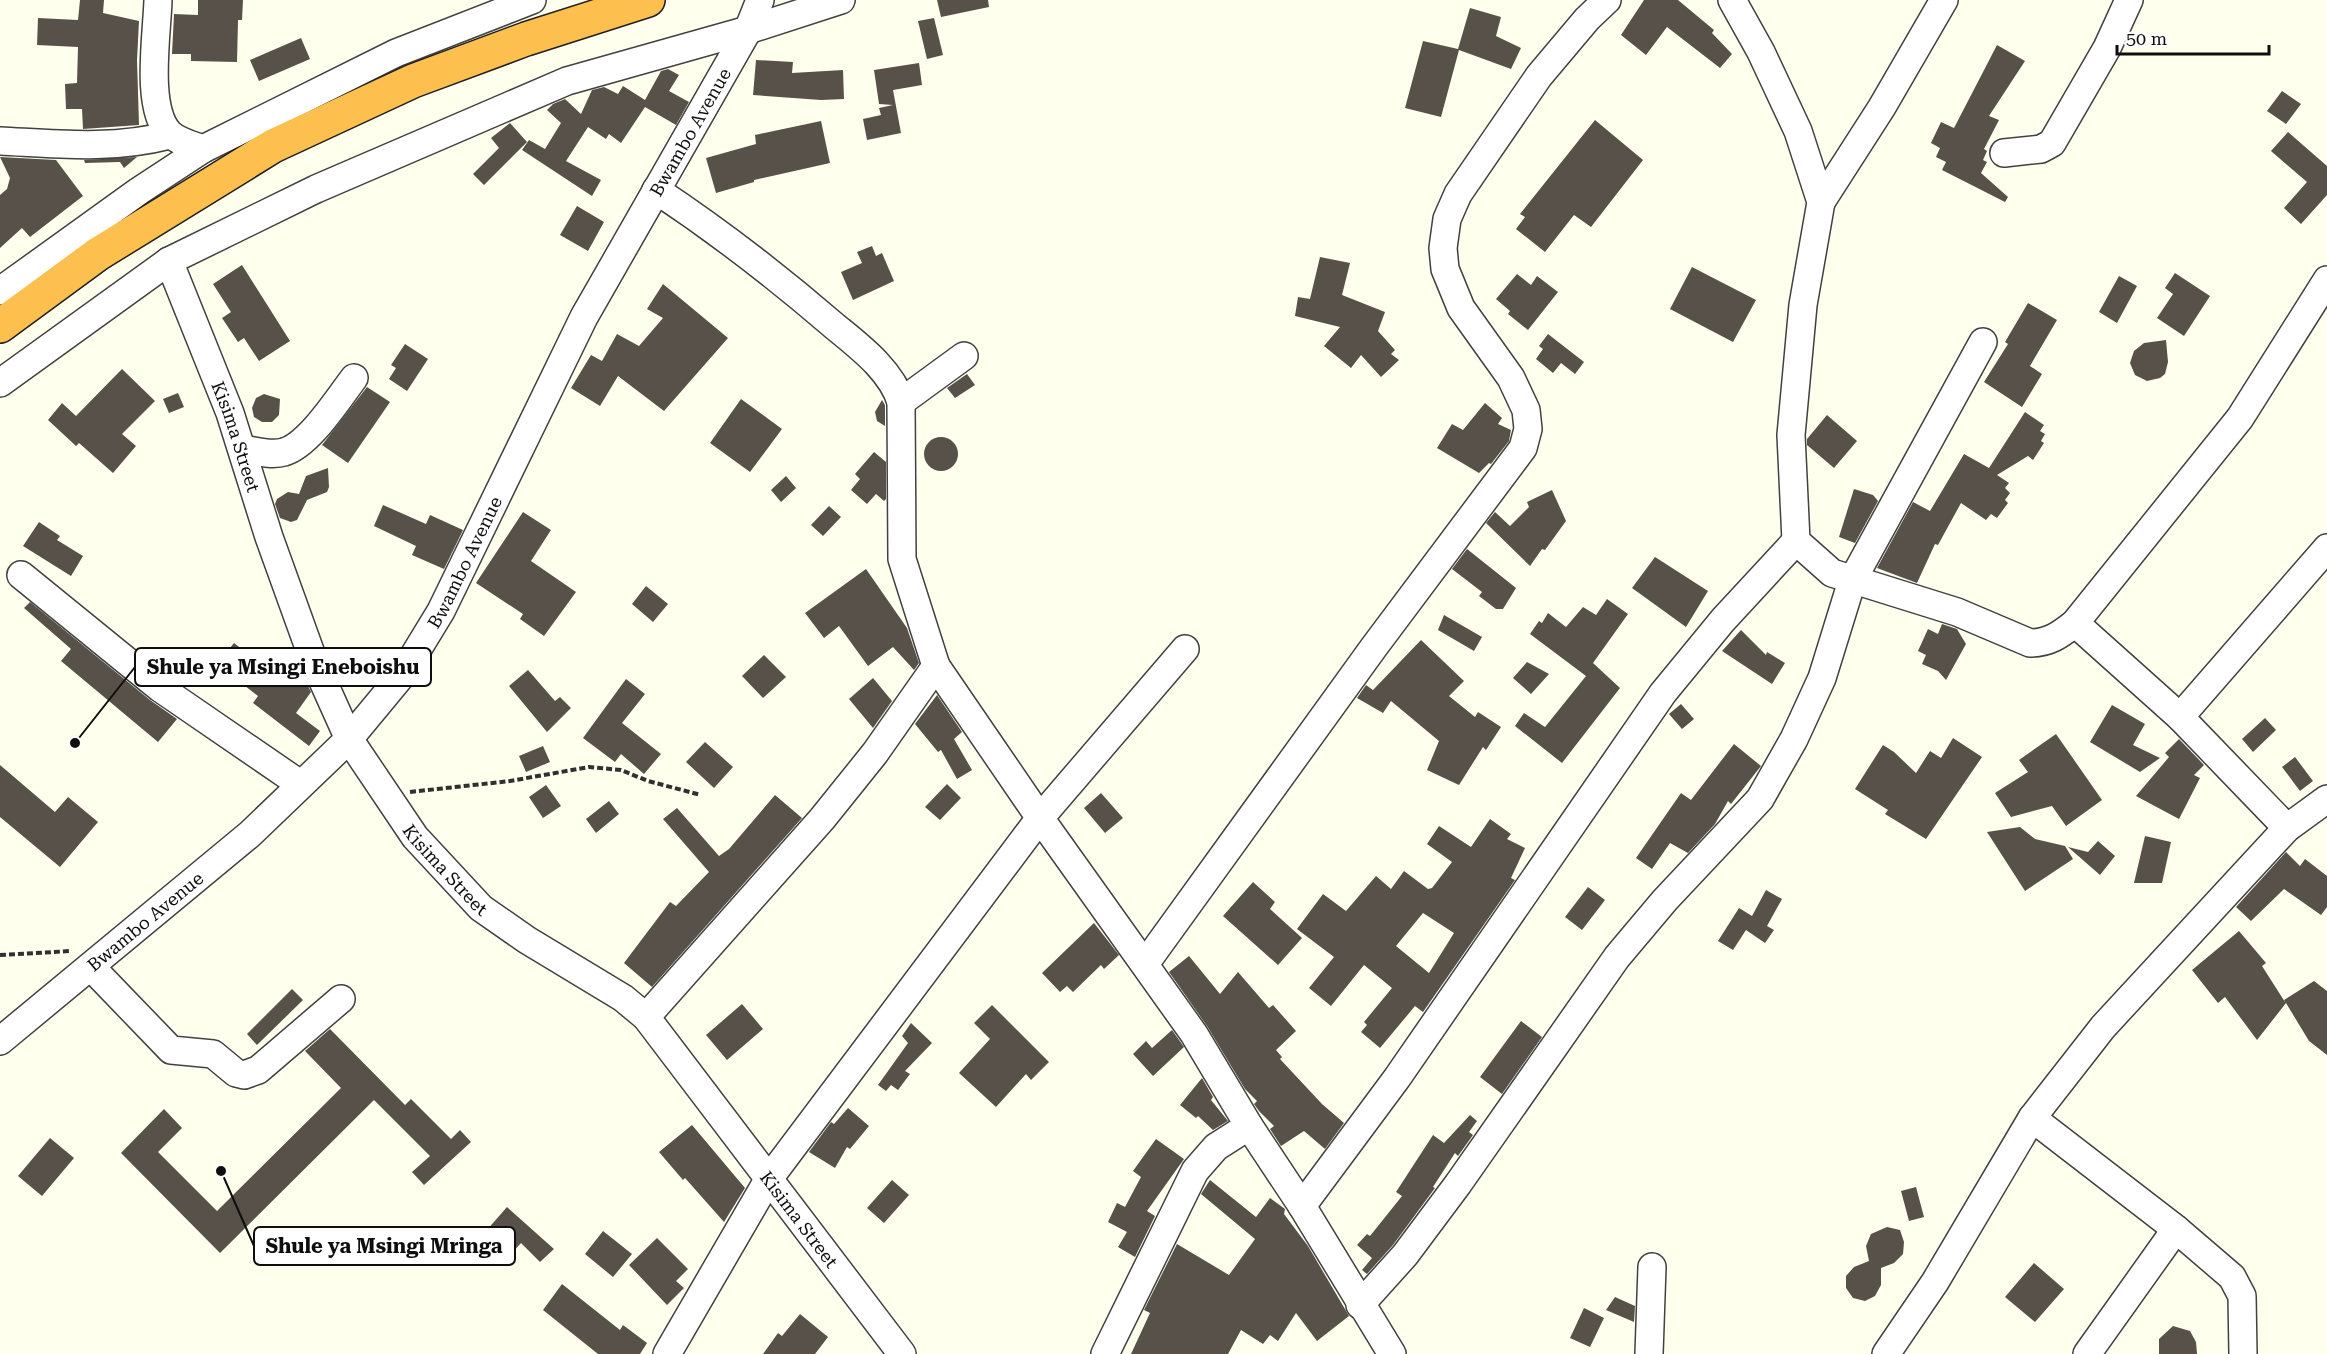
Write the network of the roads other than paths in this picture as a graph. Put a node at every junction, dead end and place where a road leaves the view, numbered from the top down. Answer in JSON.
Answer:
{"nodes":[{"id":1,"x":158,"y":0,"type":"edge"},
{"id":2,"x":648,"y":0,"type":"edge"},
{"id":3,"x":760,"y":0,"type":"edge"},
{"id":4,"x":841,"y":0,"type":"edge"},
{"id":5,"x":1607,"y":0,"type":"edge"},
{"id":6,"x":1732,"y":0,"type":"edge"},
{"id":7,"x":1944,"y":0,"type":"edge"},
{"id":8,"x":2129,"y":0,"type":"edge"},
{"id":9,"x":529,"y":1,"type":"edge"},
{"id":10,"x":748,"y":30,"type":"junction"},
{"id":11,"x":170,"y":135,"type":"junction"},
{"id":12,"x":0,"y":141,"type":"edge"},
{"id":13,"x":203,"y":149,"type":"junction"},
{"id":14,"x":2004,"y":153,"type":"dead end"},
{"id":15,"x":656,"y":190,"type":"junction"},
{"id":16,"x":1821,"y":202,"type":"junction"},
{"id":17,"x":169,"y":261,"type":"junction"},
{"id":18,"x":2327,"y":280,"type":"edge"},
{"id":19,"x":0,"y":291,"type":"edge"},
{"id":20,"x":0,"y":326,"type":"edge"},
{"id":21,"x":1983,"y":342,"type":"dead end"},
{"id":22,"x":964,"y":356,"type":"dead end"},
{"id":23,"x":354,"y":378,"type":"dead end"},
{"id":24,"x":0,"y":383,"type":"edge"},
{"id":25,"x":901,"y":402,"type":"junction"},
{"id":26,"x":243,"y":449,"type":"junction"},
{"id":27,"x":1796,"y":541,"type":"junction"},
{"id":28,"x":2327,"y":548,"type":"edge"},
{"id":29,"x":21,"y":575,"type":"dead end"},
{"id":30,"x":1852,"y":581,"type":"junction"},
{"id":31,"x":2075,"y":623,"type":"junction"},
{"id":32,"x":1185,"y":649,"type":"dead end"},
{"id":33,"x":936,"y":666,"type":"junction"},
{"id":34,"x":2180,"y":717,"type":"junction"},
{"id":35,"x":349,"y":739,"type":"junction"},
{"id":36,"x":300,"y":784,"type":"junction"},
{"id":37,"x":2327,"y":799,"type":"edge"},
{"id":38,"x":1040,"y":818,"type":"junction"},
{"id":39,"x":2287,"y":828,"type":"junction"},
{"id":40,"x":1145,"y":964,"type":"junction"},
{"id":41,"x":91,"y":966,"type":"junction"},
{"id":42,"x":341,"y":999,"type":"dead end"},
{"id":43,"x":646,"y":1017,"type":"junction"},
{"id":44,"x":0,"y":1041,"type":"edge"},
{"id":45,"x":2032,"y":1118,"type":"junction"},
{"id":46,"x":1248,"y":1126,"type":"junction"},
{"id":47,"x":768,"y":1180,"type":"junction"},
{"id":48,"x":1302,"y":1206,"type":"junction"},
{"id":49,"x":2176,"y":1228,"type":"junction"},
{"id":50,"x":1652,"y":1267,"type":"dead end"},
{"id":51,"x":1360,"y":1305,"type":"junction"},
{"id":52,"x":667,"y":1354,"type":"edge"},
{"id":53,"x":902,"y":1354,"type":"edge"},
{"id":54,"x":1105,"y":1354,"type":"edge"},
{"id":55,"x":1392,"y":1354,"type":"edge"},
{"id":56,"x":1649,"y":1354,"type":"edge"},
{"id":57,"x":1886,"y":1354,"type":"edge"},
{"id":58,"x":2087,"y":1354,"type":"edge"},
{"id":59,"x":2243,"y":1354,"type":"edge"}],
"edges":[{"from":1,"to":11,"type":"street"},
{"from":2,"to":20,"type":"highway"},
{"from":3,"to":10,"type":"street","name":"Bwambo Avenue"},
{"from":4,"to":10,"type":"street"},
{"from":5,"to":40,"type":"street"},
{"from":6,"to":16,"type":"street"},
{"from":7,"to":16,"type":"street"},
{"from":8,"to":14,"type":"street"},
{"from":9,"to":13,"type":"street"},
{"from":10,"to":15,"type":"street","name":"Bwambo Avenue"},
{"from":10,"to":17,"type":"street"},
{"from":11,"to":12,"type":"street"},
{"from":11,"to":13,"type":"street"},
{"from":13,"to":19,"type":"street"},
{"from":15,"to":25,"type":"street"},
{"from":15,"to":35,"type":"street","name":"Bwambo Avenue"},
{"from":16,"to":27,"type":"street"},
{"from":17,"to":24,"type":"street"},
{"from":17,"to":26,"type":"street","name":"Kisima Street"},
{"from":18,"to":31,"type":"street"},
{"from":21,"to":30,"type":"street"},
{"from":22,"to":25,"type":"street"},
{"from":23,"to":26,"type":"street"},
{"from":25,"to":33,"type":"street"},
{"from":26,"to":35,"type":"street","name":"Kisima Street"},
{"from":27,"to":30,"type":"street"},
{"from":27,"to":48,"type":"street"},
{"from":28,"to":34,"type":"street"},
{"from":29,"to":36,"type":"street"},
{"from":30,"to":31,"type":"street"},
{"from":30,"to":51,"type":"street"},
{"from":31,"to":34,"type":"street"},
{"from":32,"to":38,"type":"street"},
{"from":33,"to":38,"type":"street"},
{"from":33,"to":43,"type":"street"},
{"from":34,"to":39,"type":"street"},
{"from":35,"to":36,"type":"street","name":"Bwambo Avenue"},
{"from":35,"to":43,"type":"street","name":"Kisima Street"},
{"from":36,"to":41,"type":"street","name":"Bwambo Avenue"},
{"from":37,"to":39,"type":"street"},
{"from":38,"to":40,"type":"street"},
{"from":38,"to":47,"type":"street"},
{"from":39,"to":45,"type":"street"},
{"from":40,"to":46,"type":"street"},
{"from":41,"to":42,"type":"street"},
{"from":41,"to":44,"type":"street","name":"Bwambo Avenue"},
{"from":43,"to":47,"type":"street","name":"Kisima Street"},
{"from":45,"to":49,"type":"street"},
{"from":45,"to":57,"type":"street"},
{"from":46,"to":48,"type":"street"},
{"from":46,"to":54,"type":"street"},
{"from":47,"to":52,"type":"street"},
{"from":47,"to":53,"type":"street","name":"Kisima Street"},
{"from":48,"to":51,"type":"street"},
{"from":49,"to":58,"type":"street"},
{"from":49,"to":59,"type":"street"},
{"from":50,"to":56,"type":"street"},
{"from":51,"to":55,"type":"street"}]}
